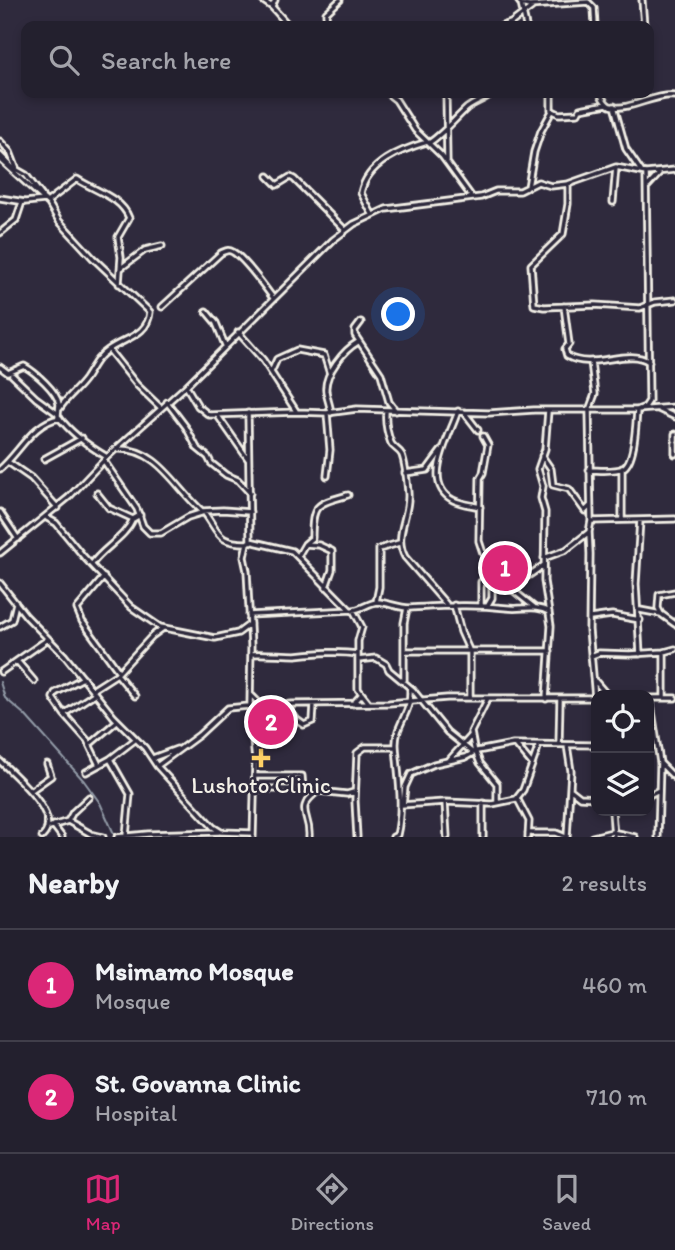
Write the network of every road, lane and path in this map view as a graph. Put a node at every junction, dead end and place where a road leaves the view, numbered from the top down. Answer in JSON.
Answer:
{"nodes":[{"id":1,"x":262,"y":0,"type":"edge"},
{"id":2,"x":275,"y":0,"type":"edge"},
{"id":3,"x":340,"y":0,"type":"edge"},
{"id":4,"x":642,"y":0,"type":"edge"},
{"id":5,"x":588,"y":1,"type":"edge"},
{"id":6,"x":519,"y":2,"type":"edge"},
{"id":7,"x":558,"y":2,"type":"edge"},
{"id":8,"x":534,"y":6,"type":"junction"},
{"id":9,"x":272,"y":7,"type":"junction"},
{"id":10,"x":523,"y":13,"type":"junction"},
{"id":11,"x":285,"y":21,"type":"edge"},
{"id":12,"x":327,"y":21,"type":"edge"},
{"id":13,"x":513,"y":21,"type":"edge"},
{"id":14,"x":525,"y":21,"type":"edge"},
{"id":15,"x":595,"y":21,"type":"edge"},
{"id":16,"x":644,"y":21,"type":"edge"},
{"id":17,"x":675,"y":96,"type":"edge"},
{"id":18,"x":393,"y":98,"type":"edge"},
{"id":19,"x":446,"y":98,"type":"edge"},
{"id":20,"x":486,"y":98,"type":"edge"},
{"id":21,"x":551,"y":98,"type":"edge"},
{"id":22,"x":603,"y":98,"type":"edge"},
{"id":23,"x":654,"y":98,"type":"joint"},
{"id":24,"x":607,"y":104,"type":"junction"},
{"id":25,"x":614,"y":106,"type":"junction"},
{"id":26,"x":552,"y":111,"type":"junction"},
{"id":27,"x":446,"y":131,"type":"junction"},
{"id":28,"x":0,"y":141,"type":"edge"},
{"id":29,"x":428,"y":143,"type":"junction"},
{"id":30,"x":0,"y":157,"type":"edge"},
{"id":31,"x":447,"y":163,"type":"junction"},
{"id":32,"x":616,"y":167,"type":"junction"},
{"id":33,"x":17,"y":170,"type":"junction"},
{"id":34,"x":675,"y":170,"type":"edge"},
{"id":35,"x":644,"y":172,"type":"junction"},
{"id":36,"x":661,"y":172,"type":"junction"},
{"id":37,"x":268,"y":176,"type":"dead end"},
{"id":38,"x":568,"y":184,"type":"junction"},
{"id":39,"x":528,"y":187,"type":"junction"},
{"id":40,"x":647,"y":188,"type":"junction"},
{"id":41,"x":471,"y":197,"type":"junction"},
{"id":42,"x":0,"y":198,"type":"edge"},
{"id":43,"x":45,"y":200,"type":"junction"},
{"id":44,"x":22,"y":202,"type":"junction"},
{"id":45,"x":613,"y":202,"type":"dead end"},
{"id":46,"x":372,"y":214,"type":"junction"},
{"id":47,"x":345,"y":230,"type":"junction"},
{"id":48,"x":0,"y":233,"type":"edge"},
{"id":49,"x":162,"y":246,"type":"dead end"},
{"id":50,"x":121,"y":268,"type":"junction"},
{"id":51,"x":119,"y":284,"type":"junction"},
{"id":52,"x":273,"y":298,"type":"junction"},
{"id":53,"x":675,"y":300,"type":"edge"},
{"id":54,"x":649,"y":304,"type":"junction"},
{"id":55,"x":565,"y":306,"type":"junction"},
{"id":56,"x":162,"y":307,"type":"dead end"},
{"id":57,"x":205,"y":311,"type":"dead end"},
{"id":58,"x":361,"y":322,"type":"dead end"},
{"id":59,"x":238,"y":332,"type":"junction"},
{"id":60,"x":358,"y":342,"type":"junction"},
{"id":61,"x":225,"y":345,"type":"junction"},
{"id":62,"x":108,"y":349,"type":"junction"},
{"id":63,"x":649,"y":353,"type":"junction"},
{"id":64,"x":642,"y":358,"type":"junction"},
{"id":65,"x":591,"y":362,"type":"junction"},
{"id":66,"x":649,"y":362,"type":"junction"},
{"id":67,"x":0,"y":367,"type":"edge"},
{"id":68,"x":271,"y":372,"type":"junction"},
{"id":69,"x":10,"y":373,"type":"junction"},
{"id":70,"x":330,"y":374,"type":"junction"},
{"id":71,"x":186,"y":386,"type":"junction"},
{"id":72,"x":649,"y":401,"type":"junction"},
{"id":73,"x":167,"y":402,"type":"junction"},
{"id":74,"x":675,"y":407,"type":"edge"},
{"id":75,"x":60,"y":408,"type":"junction"},
{"id":76,"x":161,"y":408,"type":"junction"},
{"id":77,"x":656,"y":408,"type":"junction"},
{"id":78,"x":589,"y":410,"type":"junction"},
{"id":79,"x":637,"y":410,"type":"junction"},
{"id":80,"x":386,"y":411,"type":"junction"},
{"id":81,"x":396,"y":411,"type":"junction"},
{"id":82,"x":458,"y":411,"type":"junction"},
{"id":83,"x":548,"y":411,"type":"junction"},
{"id":84,"x":297,"y":412,"type":"junction"},
{"id":85,"x":464,"y":412,"type":"junction"},
{"id":86,"x":248,"y":413,"type":"junction"},
{"id":87,"x":329,"y":413,"type":"junction"},
{"id":88,"x":218,"y":415,"type":"junction"},
{"id":89,"x":59,"y":416,"type":"junction"},
{"id":90,"x":675,"y":417,"type":"edge"},
{"id":91,"x":478,"y":430,"type":"dead end"},
{"id":92,"x":675,"y":434,"type":"edge"},
{"id":93,"x":482,"y":436,"type":"dead end"},
{"id":94,"x":82,"y":438,"type":"junction"},
{"id":95,"x":675,"y":441,"type":"edge"},
{"id":96,"x":116,"y":449,"type":"junction"},
{"id":97,"x":441,"y":451,"type":"junction"},
{"id":98,"x":675,"y":454,"type":"edge"},
{"id":99,"x":542,"y":456,"type":"junction"},
{"id":100,"x":44,"y":459,"type":"dead end"},
{"id":101,"x":105,"y":459,"type":"junction"},
{"id":102,"x":249,"y":460,"type":"junction"},
{"id":103,"x":8,"y":462,"type":"junction"},
{"id":104,"x":622,"y":468,"type":"junction"},
{"id":105,"x":0,"y":469,"type":"edge"},
{"id":106,"x":589,"y":470,"type":"junction"},
{"id":107,"x":405,"y":473,"type":"junction"},
{"id":108,"x":327,"y":476,"type":"dead end"},
{"id":109,"x":553,"y":485,"type":"junction"},
{"id":110,"x":542,"y":492,"type":"junction"},
{"id":111,"x":97,"y":493,"type":"dead end"},
{"id":112,"x":250,"y":493,"type":"junction"},
{"id":113,"x":348,"y":495,"type":"dead end"},
{"id":114,"x":590,"y":506,"type":"junction"},
{"id":115,"x":481,"y":507,"type":"junction"},
{"id":116,"x":58,"y":508,"type":"junction"},
{"id":117,"x":0,"y":512,"type":"edge"},
{"id":118,"x":52,"y":512,"type":"junction"},
{"id":119,"x":204,"y":512,"type":"junction"},
{"id":120,"x":250,"y":512,"type":"junction"},
{"id":121,"x":140,"y":515,"type":"junction"},
{"id":122,"x":47,"y":518,"type":"junction"},
{"id":123,"x":133,"y":519,"type":"junction"},
{"id":124,"x":622,"y":519,"type":"junction"},
{"id":125,"x":675,"y":519,"type":"edge"},
{"id":126,"x":640,"y":520,"type":"junction"},
{"id":127,"x":591,"y":521,"type":"junction"},
{"id":128,"x":55,"y":522,"type":"junction"},
{"id":129,"x":589,"y":532,"type":"junction"},
{"id":130,"x":18,"y":539,"type":"junction"},
{"id":131,"x":249,"y":542,"type":"junction"},
{"id":132,"x":400,"y":543,"type":"junction"},
{"id":133,"x":304,"y":544,"type":"junction"},
{"id":134,"x":0,"y":553,"type":"edge"},
{"id":135,"x":298,"y":556,"type":"junction"},
{"id":136,"x":544,"y":558,"type":"junction"},
{"id":137,"x":92,"y":564,"type":"junction"},
{"id":138,"x":544,"y":565,"type":"junction"},
{"id":139,"x":104,"y":577,"type":"junction"},
{"id":140,"x":492,"y":580,"type":"junction"},
{"id":141,"x":0,"y":583,"type":"edge"},
{"id":142,"x":326,"y":587,"type":"junction"},
{"id":143,"x":675,"y":592,"type":"edge"},
{"id":144,"x":376,"y":602,"type":"junction"},
{"id":145,"x":16,"y":603,"type":"junction"},
{"id":146,"x":446,"y":604,"type":"junction"},
{"id":147,"x":454,"y":605,"type":"junction"},
{"id":148,"x":481,"y":605,"type":"junction"},
{"id":149,"x":488,"y":605,"type":"junction"},
{"id":150,"x":364,"y":608,"type":"junction"},
{"id":151,"x":407,"y":608,"type":"junction"},
{"id":152,"x":536,"y":608,"type":"junction"},
{"id":153,"x":352,"y":610,"type":"junction"},
{"id":154,"x":639,"y":610,"type":"junction"},
{"id":155,"x":549,"y":612,"type":"junction"},
{"id":156,"x":661,"y":614,"type":"junction"},
{"id":157,"x":249,"y":615,"type":"junction"},
{"id":158,"x":359,"y":619,"type":"junction"},
{"id":159,"x":589,"y":619,"type":"junction"},
{"id":160,"x":672,"y":619,"type":"edge"},
{"id":161,"x":640,"y":620,"type":"junction"},
{"id":162,"x":250,"y":624,"type":"junction"},
{"id":163,"x":675,"y":624,"type":"edge"},
{"id":164,"x":0,"y":627,"type":"edge"},
{"id":165,"x":163,"y":628,"type":"junction"},
{"id":166,"x":48,"y":639,"type":"junction"},
{"id":167,"x":675,"y":649,"type":"edge"},
{"id":168,"x":550,"y":651,"type":"junction"},
{"id":169,"x":404,"y":652,"type":"junction"},
{"id":170,"x":664,"y":652,"type":"junction"},
{"id":171,"x":470,"y":653,"type":"junction"},
{"id":172,"x":251,"y":654,"type":"junction"},
{"id":173,"x":358,"y":654,"type":"junction"},
{"id":174,"x":640,"y":654,"type":"junction"},
{"id":175,"x":591,"y":656,"type":"junction"},
{"id":176,"x":358,"y":660,"type":"junction"},
{"id":177,"x":17,"y":661,"type":"junction"},
{"id":178,"x":1,"y":672,"type":"edge"},
{"id":179,"x":118,"y":673,"type":"junction"},
{"id":180,"x":83,"y":678,"type":"junction"},
{"id":181,"x":594,"y":679,"type":"junction"},
{"id":182,"x":34,"y":681,"type":"dead end"},
{"id":183,"x":404,"y":682,"type":"junction"},
{"id":184,"x":410,"y":688,"type":"junction"},
{"id":185,"x":595,"y":690,"type":"edge"},
{"id":186,"x":603,"y":690,"type":"edge"},
{"id":187,"x":93,"y":692,"type":"junction"},
{"id":188,"x":362,"y":694,"type":"junction"},
{"id":189,"x":251,"y":695,"type":"junction"},
{"id":190,"x":135,"y":696,"type":"dead end"},
{"id":191,"x":470,"y":698,"type":"junction"},
{"id":192,"x":488,"y":698,"type":"junction"},
{"id":193,"x":591,"y":698,"type":"edge"},
{"id":194,"x":654,"y":698,"type":"edge"},
{"id":195,"x":664,"y":698,"type":"junction"},
{"id":196,"x":675,"y":698,"type":"edge"},
{"id":197,"x":546,"y":699,"type":"junction"},
{"id":198,"x":560,"y":699,"type":"junction"},
{"id":199,"x":421,"y":701,"type":"junction"},
{"id":200,"x":410,"y":702,"type":"junction"},
{"id":201,"x":314,"y":704,"type":"junction"},
{"id":202,"x":353,"y":704,"type":"junction"},
{"id":203,"x":370,"y":704,"type":"junction"},
{"id":204,"x":286,"y":705,"type":"junction"},
{"id":205,"x":250,"y":706,"type":"junction"},
{"id":206,"x":264,"y":706,"type":"junction"},
{"id":207,"x":64,"y":714,"type":"junction"},
{"id":208,"x":252,"y":716,"type":"junction"},
{"id":209,"x":117,"y":721,"type":"junction"},
{"id":210,"x":654,"y":726,"type":"edge"},
{"id":211,"x":655,"y":732,"type":"joint"},
{"id":212,"x":471,"y":736,"type":"junction"},
{"id":213,"x":136,"y":739,"type":"junction"},
{"id":214,"x":90,"y":744,"type":"junction"},
{"id":215,"x":463,"y":744,"type":"junction"},
{"id":216,"x":515,"y":744,"type":"junction"},
{"id":217,"x":539,"y":745,"type":"junction"},
{"id":218,"x":559,"y":745,"type":"junction"},
{"id":219,"x":567,"y":745,"type":"junction"},
{"id":220,"x":591,"y":745,"type":"edge"},
{"id":221,"x":396,"y":747,"type":"junction"},
{"id":222,"x":181,"y":748,"type":"junction"},
{"id":223,"x":475,"y":752,"type":"junction"},
{"id":224,"x":153,"y":758,"type":"junction"},
{"id":225,"x":110,"y":759,"type":"junction"},
{"id":226,"x":450,"y":759,"type":"junction"},
{"id":227,"x":0,"y":761,"type":"edge"},
{"id":228,"x":47,"y":764,"type":"dead end"},
{"id":229,"x":660,"y":764,"type":"junction"},
{"id":230,"x":99,"y":765,"type":"junction"},
{"id":231,"x":532,"y":765,"type":"junction"},
{"id":232,"x":157,"y":766,"type":"junction"},
{"id":233,"x":86,"y":772,"type":"dead end"},
{"id":234,"x":255,"y":776,"type":"junction"},
{"id":235,"x":675,"y":778,"type":"edge"},
{"id":236,"x":570,"y":788,"type":"junction"},
{"id":237,"x":256,"y":789,"type":"junction"},
{"id":238,"x":303,"y":789,"type":"junction"},
{"id":239,"x":659,"y":790,"type":"junction"},
{"id":240,"x":30,"y":791,"type":"junction"},
{"id":241,"x":318,"y":791,"type":"junction"},
{"id":242,"x":355,"y":791,"type":"junction"},
{"id":243,"x":654,"y":792,"type":"edge"},
{"id":244,"x":89,"y":797,"type":"dead end"},
{"id":245,"x":517,"y":798,"type":"junction"},
{"id":246,"x":591,"y":798,"type":"edge"},
{"id":247,"x":445,"y":802,"type":"junction"},
{"id":248,"x":483,"y":803,"type":"junction"},
{"id":249,"x":497,"y":803,"type":"junction"},
{"id":250,"x":402,"y":805,"type":"junction"},
{"id":251,"x":612,"y":816,"type":"edge"},
{"id":252,"x":68,"y":821,"type":"junction"},
{"id":253,"x":51,"y":826,"type":"junction"},
{"id":254,"x":221,"y":832,"type":"junction"},
{"id":255,"x":192,"y":835,"type":"edge"},
{"id":256,"x":253,"y":835,"type":"edge"},
{"id":257,"x":528,"y":835,"type":"edge"},
{"id":258,"x":614,"y":835,"type":"edge"},
{"id":259,"x":125,"y":836,"type":"edge"},
{"id":260,"x":359,"y":836,"type":"edge"},
{"id":261,"x":396,"y":836,"type":"edge"},
{"id":262,"x":42,"y":837,"type":"edge"},
{"id":263,"x":62,"y":837,"type":"edge"},
{"id":264,"x":99,"y":837,"type":"edge"},
{"id":265,"x":117,"y":837,"type":"edge"},
{"id":266,"x":309,"y":837,"type":"edge"},
{"id":267,"x":447,"y":837,"type":"edge"},
{"id":268,"x":483,"y":837,"type":"edge"},
{"id":269,"x":566,"y":837,"type":"edge"},
{"id":270,"x":592,"y":837,"type":"edge"},
{"id":271,"x":635,"y":837,"type":"edge"},
{"id":272,"x":658,"y":837,"type":"edge"}],
"edges":[{"from":1,"to":9,"type":"street"},
{"from":2,"to":9,"type":"street"},
{"from":3,"to":12,"type":"street"},
{"from":4,"to":16,"type":"street"},
{"from":5,"to":7,"type":"street"},
{"from":5,"to":15,"type":"street"},
{"from":6,"to":8,"type":"street"},
{"from":6,"to":10,"type":"street"},
{"from":7,"to":8,"type":"street"},
{"from":8,"to":10,"type":"street"},
{"from":9,"to":11,"type":"street"},
{"from":10,"to":13,"type":"street"},
{"from":10,"to":14,"type":"street"},
{"from":17,"to":23,"type":"street"},
{"from":18,"to":29,"type":"street"},
{"from":19,"to":27,"type":"street"},
{"from":20,"to":27,"type":"street"},
{"from":21,"to":26,"type":"street"},
{"from":22,"to":24,"type":"street"},
{"from":23,"to":25,"type":"street"},
{"from":24,"to":25,"type":"street"},
{"from":24,"to":26,"type":"street"},
{"from":25,"to":35,"type":"street"},
{"from":26,"to":39,"type":"street"},
{"from":27,"to":29,"type":"street"},
{"from":27,"to":31,"type":"street"},
{"from":28,"to":33,"type":"street"},
{"from":29,"to":31,"type":"street"},
{"from":29,"to":46,"type":"street"},
{"from":30,"to":33,"type":"street"},
{"from":30,"to":43,"type":"street"},
{"from":31,"to":41,"type":"street"},
{"from":32,"to":35,"type":"street"},
{"from":32,"to":38,"type":"street"},
{"from":32,"to":45,"type":"street"},
{"from":33,"to":43,"type":"street"},
{"from":34,"to":36,"type":"street"},
{"from":35,"to":36,"type":"street"},
{"from":35,"to":40,"type":"street"},
{"from":36,"to":40,"type":"street"},
{"from":37,"to":47,"type":"street"},
{"from":38,"to":39,"type":"street"},
{"from":38,"to":55,"type":"street"},
{"from":39,"to":41,"type":"street"},
{"from":40,"to":54,"type":"street"},
{"from":41,"to":46,"type":"street"},
{"from":42,"to":44,"type":"street"},
{"from":43,"to":44,"type":"street"},
{"from":43,"to":50,"type":"street"},
{"from":43,"to":51,"type":"street"},
{"from":44,"to":48,"type":"street"},
{"from":46,"to":47,"type":"street"},
{"from":47,"to":52,"type":"street"},
{"from":49,"to":50,"type":"street"},
{"from":50,"to":51,"type":"street"},
{"from":51,"to":62,"type":"street"},
{"from":52,"to":56,"type":"street"},
{"from":52,"to":59,"type":"street"},
{"from":53,"to":54,"type":"street"},
{"from":54,"to":55,"type":"street"},
{"from":54,"to":63,"type":"street"},
{"from":55,"to":65,"type":"street"},
{"from":57,"to":61,"type":"street"},
{"from":58,"to":60,"type":"street"},
{"from":59,"to":61,"type":"street"},
{"from":59,"to":68,"type":"street"},
{"from":60,"to":70,"type":"street"},
{"from":60,"to":81,"type":"street"},
{"from":61,"to":71,"type":"street"},
{"from":62,"to":75,"type":"street"},
{"from":62,"to":76,"type":"street"},
{"from":63,"to":64,"type":"street"},
{"from":63,"to":66,"type":"street"},
{"from":64,"to":65,"type":"street"},
{"from":64,"to":66,"type":"street"},
{"from":65,"to":78,"type":"street"},
{"from":66,"to":72,"type":"street"},
{"from":67,"to":69,"type":"street"},
{"from":68,"to":70,"type":"street"},
{"from":68,"to":84,"type":"street"},
{"from":69,"to":75,"type":"street"},
{"from":69,"to":89,"type":"street"},
{"from":70,"to":87,"type":"street"},
{"from":71,"to":73,"type":"street"},
{"from":71,"to":88,"type":"street"},
{"from":72,"to":77,"type":"street"},
{"from":72,"to":79,"type":"street"},
{"from":73,"to":76,"type":"street"},
{"from":73,"to":112,"type":"street"},
{"from":74,"to":77,"type":"street"},
{"from":75,"to":89,"type":"street"},
{"from":76,"to":96,"type":"street"},
{"from":77,"to":79,"type":"street"},
{"from":77,"to":90,"type":"street"},
{"from":78,"to":79,"type":"street"},
{"from":78,"to":83,"type":"street"},
{"from":78,"to":106,"type":"street"},
{"from":79,"to":104,"type":"street"},
{"from":80,"to":81,"type":"street"},
{"from":80,"to":87,"type":"street"},
{"from":80,"to":107,"type":"street"},
{"from":81,"to":82,"type":"street"},
{"from":82,"to":85,"type":"street"},
{"from":82,"to":97,"type":"street"},
{"from":83,"to":85,"type":"street"},
{"from":83,"to":99,"type":"street"},
{"from":84,"to":86,"type":"street"},
{"from":84,"to":87,"type":"street"},
{"from":85,"to":91,"type":"street"},
{"from":86,"to":88,"type":"street"},
{"from":86,"to":102,"type":"street"},
{"from":87,"to":108,"type":"street"},
{"from":88,"to":102,"type":"street"},
{"from":89,"to":94,"type":"street"},
{"from":89,"to":103,"type":"street"},
{"from":92,"to":95,"type":"street"},
{"from":93,"to":115,"type":"street"},
{"from":94,"to":100,"type":"street"},
{"from":94,"to":101,"type":"street"},
{"from":95,"to":98,"type":"street"},
{"from":96,"to":101,"type":"street"},
{"from":96,"to":119,"type":"street"},
{"from":97,"to":107,"type":"street"},
{"from":97,"to":115,"type":"street"},
{"from":99,"to":109,"type":"street"},
{"from":99,"to":110,"type":"street"},
{"from":101,"to":116,"type":"street"},
{"from":101,"to":121,"type":"street"},
{"from":102,"to":112,"type":"street"},
{"from":103,"to":105,"type":"street"},
{"from":103,"to":116,"type":"street"},
{"from":104,"to":106,"type":"street"},
{"from":104,"to":124,"type":"street"},
{"from":106,"to":114,"type":"street"},
{"from":107,"to":132,"type":"street"},
{"from":109,"to":110,"type":"street"},
{"from":109,"to":114,"type":"street"},
{"from":110,"to":136,"type":"street"},
{"from":111,"to":123,"type":"street"},
{"from":112,"to":120,"type":"street"},
{"from":113,"to":133,"type":"street"},
{"from":114,"to":127,"type":"street"},
{"from":115,"to":140,"type":"street"},
{"from":116,"to":118,"type":"street"},
{"from":117,"to":130,"type":"street"},
{"from":118,"to":122,"type":"street"},
{"from":118,"to":128,"type":"street"},
{"from":119,"to":120,"type":"street"},
{"from":119,"to":121,"type":"street"},
{"from":119,"to":131,"type":"street"},
{"from":120,"to":131,"type":"street"},
{"from":121,"to":123,"type":"street"},
{"from":122,"to":128,"type":"street"},
{"from":122,"to":130,"type":"street"},
{"from":123,"to":137,"type":"street"},
{"from":124,"to":126,"type":"street"},
{"from":124,"to":127,"type":"street"},
{"from":125,"to":126,"type":"street"},
{"from":126,"to":154,"type":"street"},
{"from":127,"to":129,"type":"street"},
{"from":128,"to":137,"type":"street"},
{"from":129,"to":136,"type":"street"},
{"from":129,"to":159,"type":"street"},
{"from":130,"to":134,"type":"street"},
{"from":131,"to":135,"type":"street"},
{"from":131,"to":157,"type":"street"},
{"from":132,"to":144,"type":"street"},
{"from":132,"to":146,"type":"street"},
{"from":133,"to":135,"type":"street"},
{"from":133,"to":142,"type":"street"},
{"from":135,"to":142,"type":"street"},
{"from":136,"to":138,"type":"street"},
{"from":137,"to":139,"type":"street"},
{"from":138,"to":140,"type":"street"},
{"from":138,"to":155,"type":"street"},
{"from":139,"to":165,"type":"street"},
{"from":139,"to":179,"type":"street"},
{"from":140,"to":148,"type":"street"},
{"from":140,"to":149,"type":"street"},
{"from":140,"to":152,"type":"street"},
{"from":141,"to":145,"type":"street"},
{"from":142,"to":153,"type":"street"},
{"from":143,"to":156,"type":"street"},
{"from":144,"to":150,"type":"street"},
{"from":144,"to":151,"type":"street"},
{"from":145,"to":164,"type":"street"},
{"from":145,"to":166,"type":"street"},
{"from":146,"to":147,"type":"street"},
{"from":146,"to":151,"type":"street"},
{"from":147,"to":148,"type":"street"},
{"from":147,"to":171,"type":"street"},
{"from":148,"to":149,"type":"street"},
{"from":149,"to":152,"type":"street"},
{"from":150,"to":153,"type":"street"},
{"from":150,"to":158,"type":"street"},
{"from":151,"to":169,"type":"street"},
{"from":152,"to":155,"type":"street"},
{"from":153,"to":157,"type":"street"},
{"from":153,"to":158,"type":"street"},
{"from":154,"to":156,"type":"street"},
{"from":154,"to":161,"type":"street"},
{"from":155,"to":168,"type":"street"},
{"from":156,"to":160,"type":"street"},
{"from":157,"to":162,"type":"street"},
{"from":158,"to":173,"type":"street"},
{"from":159,"to":161,"type":"street"},
{"from":159,"to":175,"type":"street"},
{"from":160,"to":163,"type":"street"},
{"from":161,"to":174,"type":"street"},
{"from":162,"to":165,"type":"street"},
{"from":162,"to":172,"type":"street"},
{"from":165,"to":179,"type":"street"},
{"from":166,"to":177,"type":"street"},
{"from":166,"to":180,"type":"street"},
{"from":167,"to":170,"type":"street"},
{"from":168,"to":171,"type":"street"},
{"from":168,"to":197,"type":"street"},
{"from":169,"to":171,"type":"street"},
{"from":169,"to":183,"type":"street"},
{"from":170,"to":174,"type":"street"},
{"from":170,"to":195,"type":"street"},
{"from":171,"to":191,"type":"street"},
{"from":172,"to":173,"type":"street"},
{"from":172,"to":189,"type":"street"},
{"from":173,"to":176,"type":"street"},
{"from":174,"to":175,"type":"street"},
{"from":175,"to":181,"type":"street"},
{"from":176,"to":183,"type":"street"},
{"from":176,"to":188,"type":"street"},
{"from":177,"to":178,"type":"street"},
{"from":177,"to":182,"type":"street"},
{"from":179,"to":187,"type":"street"},
{"from":179,"to":190,"type":"street"},
{"from":180,"to":187,"type":"street"},
{"from":180,"to":207,"type":"street"},
{"from":181,"to":185,"type":"street"},
{"from":181,"to":186,"type":"street"},
{"from":183,"to":184,"type":"street"},
{"from":184,"to":199,"type":"street"},
{"from":184,"to":200,"type":"street"},
{"from":187,"to":207,"type":"street"},
{"from":187,"to":209,"type":"street"},
{"from":188,"to":202,"type":"street"},
{"from":188,"to":203,"type":"street"},
{"from":189,"to":205,"type":"street"},
{"from":189,"to":206,"type":"street"},
{"from":191,"to":192,"type":"street"},
{"from":191,"to":199,"type":"street"},
{"from":192,"to":197,"type":"street"},
{"from":192,"to":212,"type":"street"},
{"from":193,"to":198,"type":"street"},
{"from":194,"to":195,"type":"street"},
{"from":195,"to":196,"type":"street"},
{"from":197,"to":198,"type":"street"},
{"from":198,"to":218,"type":"street"},
{"from":199,"to":200,"type":"street"},
{"from":199,"to":215,"type":"street"},
{"from":200,"to":203,"type":"street"},
{"from":200,"to":221,"type":"street"},
{"from":201,"to":202,"type":"street"},
{"from":201,"to":204,"type":"street"},
{"from":201,"to":204,"type":"street"},
{"from":202,"to":203,"type":"street"},
{"from":204,"to":206,"type":"street"},
{"from":205,"to":208,"type":"street"},
{"from":205,"to":222,"type":"street"},
{"from":206,"to":208,"type":"street"},
{"from":207,"to":214,"type":"street"},
{"from":208,"to":234,"type":"street"},
{"from":209,"to":213,"type":"street"},
{"from":209,"to":214,"type":"street"},
{"from":210,"to":211,"type":"street"},
{"from":211,"to":229,"type":"street"},
{"from":212,"to":215,"type":"street"},
{"from":212,"to":223,"type":"street"},
{"from":213,"to":224,"type":"street"},
{"from":213,"to":225,"type":"street"},
{"from":214,"to":230,"type":"street"},
{"from":215,"to":223,"type":"street"},
{"from":215,"to":226,"type":"street"},
{"from":216,"to":217,"type":"street"},
{"from":216,"to":223,"type":"street"},
{"from":216,"to":231,"type":"street"},
{"from":217,"to":218,"type":"street"},
{"from":217,"to":231,"type":"street"},
{"from":218,"to":219,"type":"street"},
{"from":219,"to":220,"type":"street"},
{"from":219,"to":236,"type":"street"},
{"from":221,"to":242,"type":"street"},
{"from":221,"to":250,"type":"street"},
{"from":222,"to":224,"type":"street"},
{"from":222,"to":232,"type":"street"},
{"from":223,"to":226,"type":"street"},
{"from":223,"to":249,"type":"street"},
{"from":224,"to":232,"type":"street"},
{"from":225,"to":230,"type":"street"},
{"from":225,"to":259,"type":"street"},
{"from":226,"to":250,"type":"street"},
{"from":227,"to":240,"type":"street"},
{"from":228,"to":240,"type":"street"},
{"from":229,"to":235,"type":"street"},
{"from":229,"to":239,"type":"street"},
{"from":230,"to":233,"type":"street"},
{"from":231,"to":245,"type":"street"},
{"from":232,"to":254,"type":"street"},
{"from":234,"to":237,"type":"street"},
{"from":234,"to":238,"type":"street"},
{"from":236,"to":246,"type":"street"},
{"from":236,"to":269,"type":"street"},
{"from":237,"to":238,"type":"street"},
{"from":237,"to":256,"type":"street"},
{"from":238,"to":241,"type":"street"},
{"from":239,"to":243,"type":"street"},
{"from":239,"to":272,"type":"street"},
{"from":240,"to":253,"type":"street"},
{"from":241,"to":242,"type":"street"},
{"from":241,"to":266,"type":"street"},
{"from":242,"to":260,"type":"street"},
{"from":244,"to":252,"type":"street"},
{"from":245,"to":249,"type":"street"},
{"from":245,"to":257,"type":"street"},
{"from":247,"to":248,"type":"street"},
{"from":247,"to":250,"type":"street"},
{"from":247,"to":267,"type":"street"},
{"from":248,"to":249,"type":"street"},
{"from":248,"to":268,"type":"street"},
{"from":250,"to":261,"type":"street"},
{"from":251,"to":258,"type":"street"},
{"from":252,"to":253,"type":"street"},
{"from":252,"to":264,"type":"street"},
{"from":253,"to":262,"type":"street"},
{"from":253,"to":263,"type":"street"},
{"from":254,"to":255,"type":"street"},
{"from":254,"to":256,"type":"street"},
{"from":255,"to":259,"type":"street"},
{"from":257,"to":269,"type":"street"},
{"from":258,"to":270,"type":"street"},
{"from":258,"to":271,"type":"street"},
{"from":259,"to":265,"type":"street"}]}
